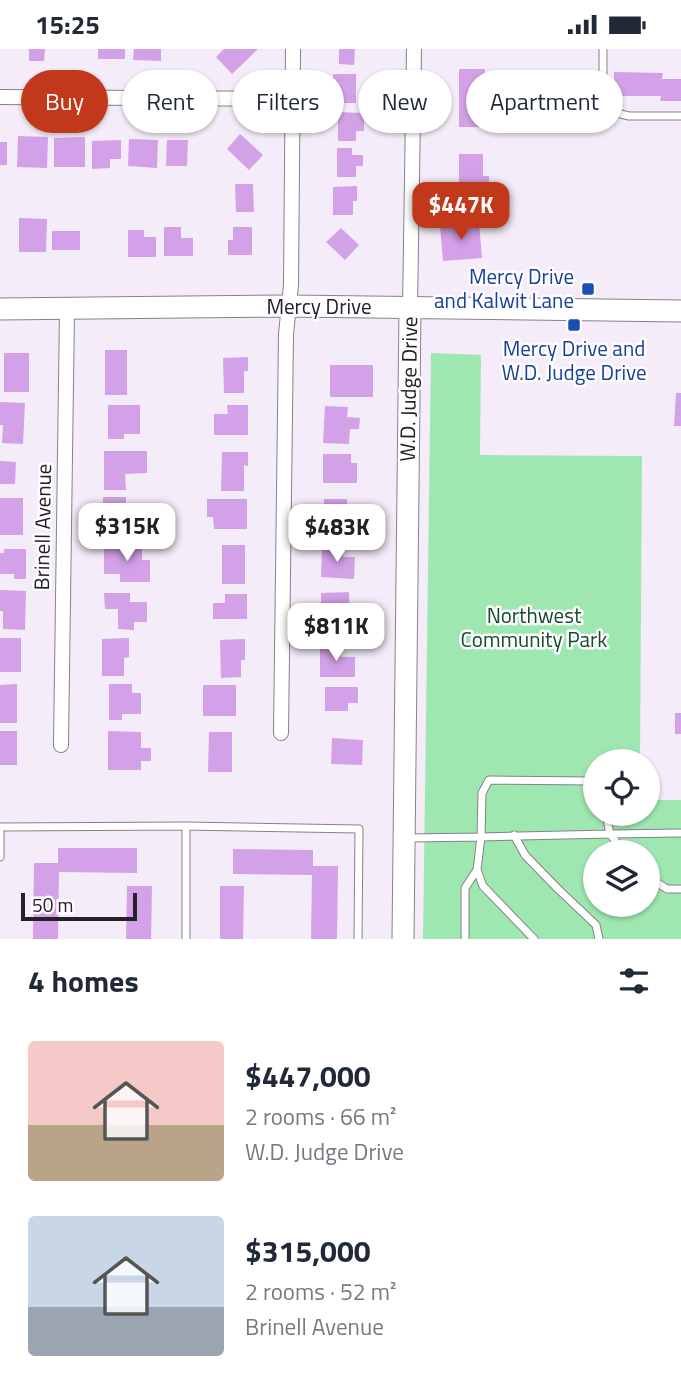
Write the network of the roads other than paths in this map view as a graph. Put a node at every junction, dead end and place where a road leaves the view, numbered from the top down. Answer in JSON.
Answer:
{"nodes":[{"id":1,"x":293,"y":49,"type":"edge"},
{"id":2,"x":414,"y":49,"type":"edge"},
{"id":3,"x":603,"y":49,"type":"edge"},
{"id":4,"x":293,"y":70,"type":"edge"},
{"id":5,"x":0,"y":97,"type":"edge"},
{"id":6,"x":232,"y":99,"type":"edge"},
{"id":7,"x":681,"y":116,"type":"edge"},
{"id":8,"x":292,"y":133,"type":"edge"},
{"id":9,"x":289,"y":306,"type":"junction"},
{"id":10,"x":410,"y":308,"type":"junction"},
{"id":11,"x":0,"y":309,"type":"edge"},
{"id":12,"x":67,"y":310,"type":"junction"},
{"id":13,"x":681,"y":311,"type":"edge"},
{"id":14,"x":281,"y":733,"type":"dead end"},
{"id":15,"x":61,"y":745,"type":"dead end"},
{"id":16,"x":583,"y":781,"type":"edge"},
{"id":17,"x":186,"y":826,"type":"junction"},
{"id":18,"x":608,"y":826,"type":"edge"},
{"id":19,"x":681,"y":833,"type":"edge"},
{"id":20,"x":610,"y":834,"type":"junction"},
{"id":21,"x":514,"y":835,"type":"junction"},
{"id":22,"x":481,"y":837,"type":"junction"},
{"id":23,"x":404,"y":838,"type":"junction"},
{"id":24,"x":615,"y":840,"type":"edge"},
{"id":25,"x":0,"y":857,"type":"edge"},
{"id":26,"x":477,"y":870,"type":"junction"},
{"id":27,"x":660,"y":885,"type":"edge"},
{"id":28,"x":681,"y":889,"type":"edge"},
{"id":29,"x":186,"y":939,"type":"edge"},
{"id":30,"x":358,"y":939,"type":"edge"},
{"id":31,"x":403,"y":939,"type":"edge"},
{"id":32,"x":465,"y":939,"type":"edge"},
{"id":33,"x":534,"y":939,"type":"edge"},
{"id":34,"x":599,"y":939,"type":"edge"}],
"edges":[{"from":1,"to":4,"type":"street"},
{"from":2,"to":10,"type":"street","name":"W.D. Judge Drive"},
{"from":3,"to":7,"type":"lane"},
{"from":5,"to":6,"type":"street"},
{"from":8,"to":9,"type":"street"},
{"from":9,"to":10,"type":"street","name":"Mercy Drive"},
{"from":9,"to":12,"type":"street","name":"Mercy Drive"},
{"from":9,"to":14,"type":"street"},
{"from":10,"to":13,"type":"street","name":"Mercy Drive"},
{"from":10,"to":23,"type":"street","name":"W.D. Judge Drive"},
{"from":11,"to":12,"type":"street","name":"Mercy Drive"},
{"from":12,"to":15,"type":"street","name":"Brinell Avenue"},
{"from":16,"to":22,"type":"lane"},
{"from":17,"to":25,"type":"lane"},
{"from":17,"to":29,"type":"lane"},
{"from":17,"to":30,"type":"lane"},
{"from":18,"to":20,"type":"lane"},
{"from":19,"to":20,"type":"lane"},
{"from":20,"to":21,"type":"lane"},
{"from":20,"to":24,"type":"lane"},
{"from":21,"to":22,"type":"lane"},
{"from":21,"to":34,"type":"lane"},
{"from":22,"to":23,"type":"lane"},
{"from":22,"to":26,"type":"lane"},
{"from":23,"to":31,"type":"street","name":"W.D. Judge Drive"},
{"from":26,"to":32,"type":"lane"},
{"from":26,"to":33,"type":"lane"},
{"from":27,"to":28,"type":"lane"}]}
